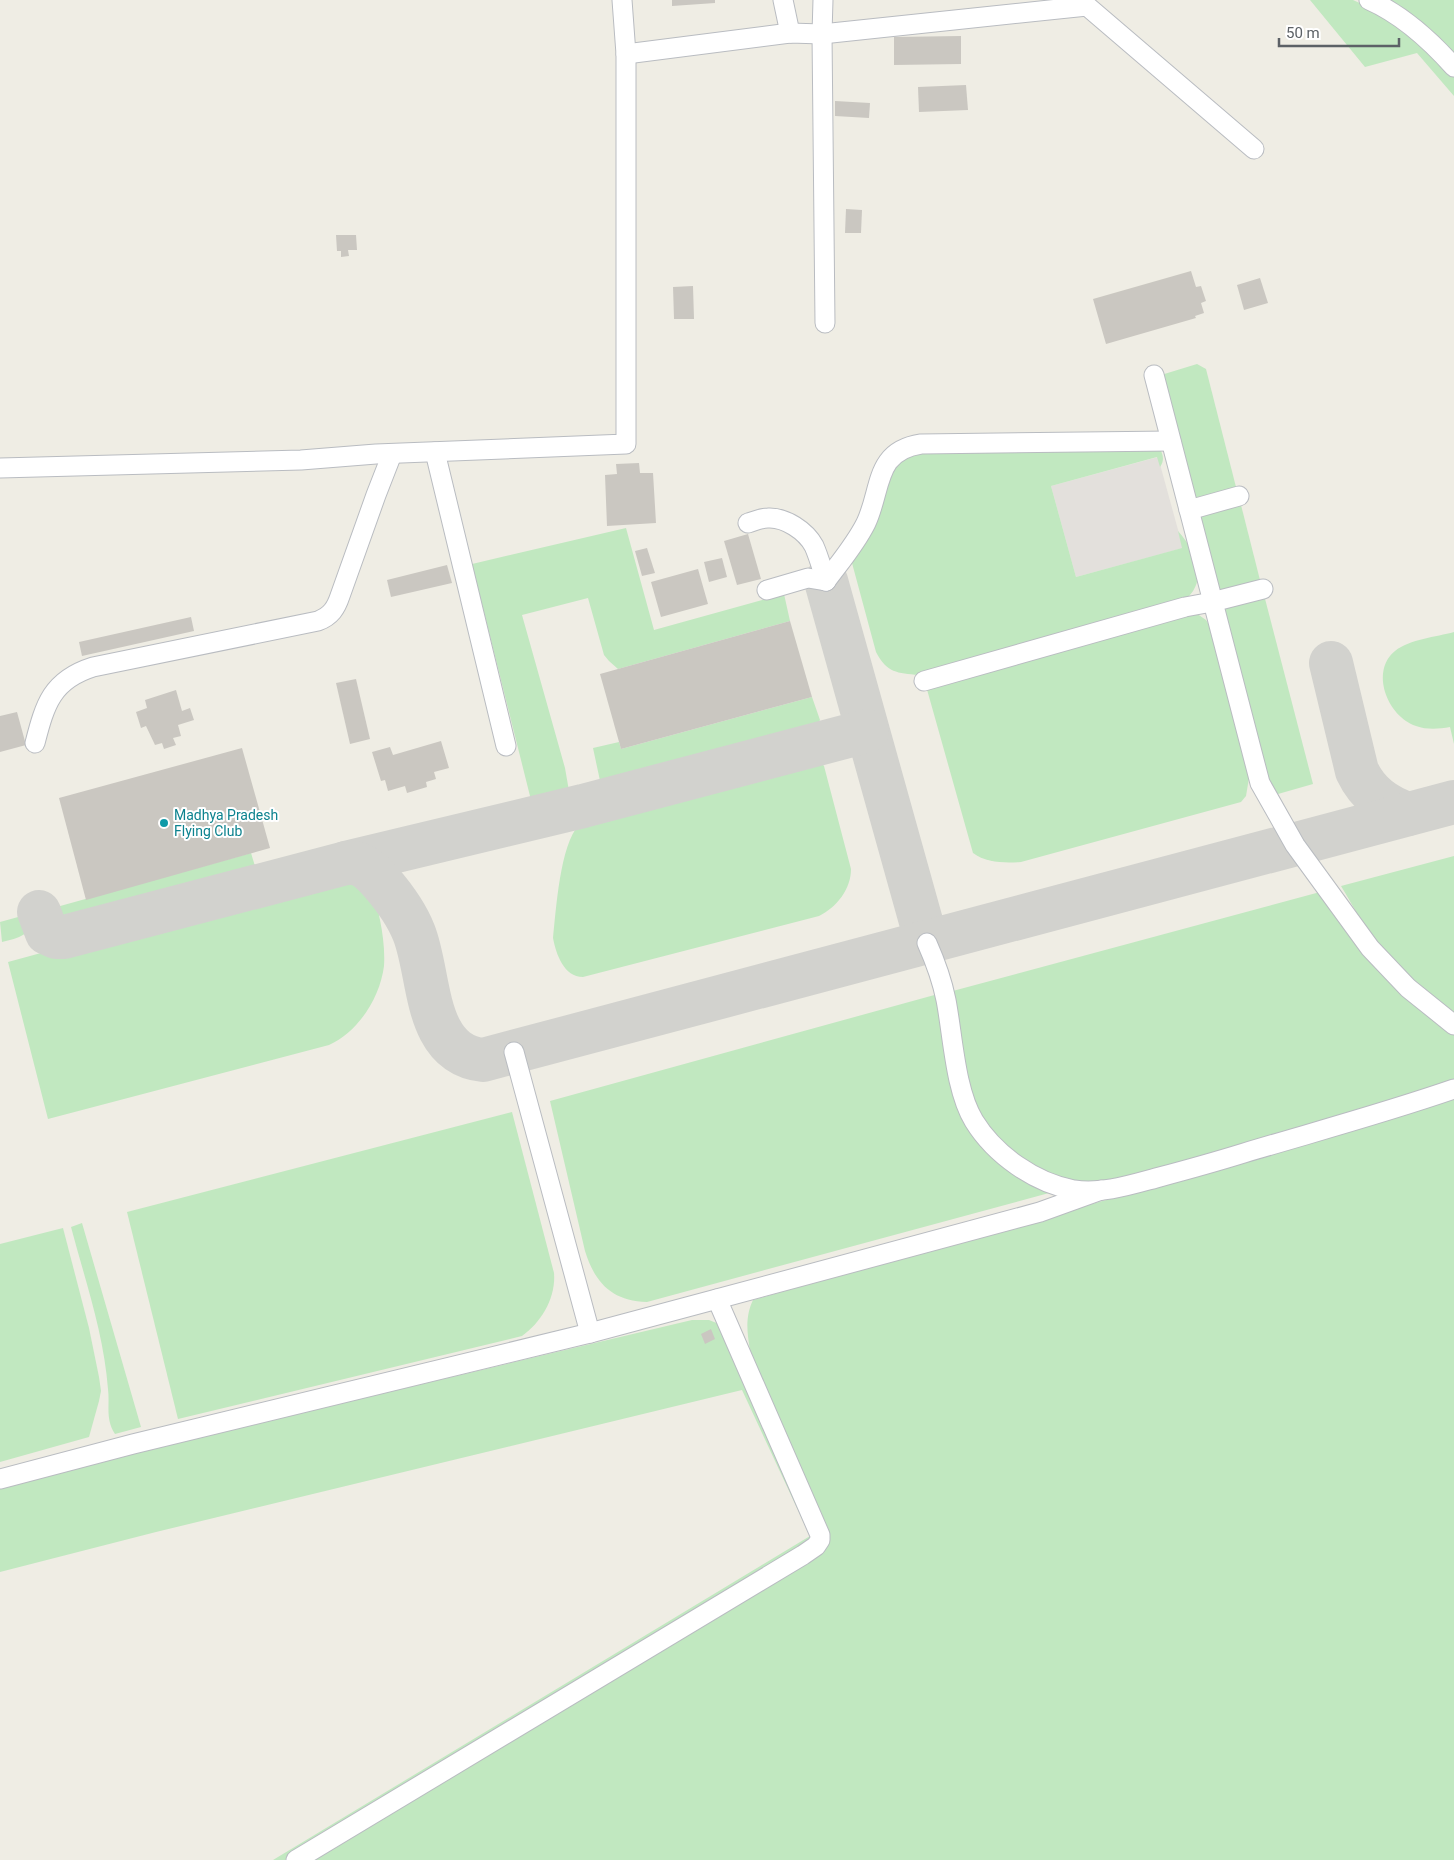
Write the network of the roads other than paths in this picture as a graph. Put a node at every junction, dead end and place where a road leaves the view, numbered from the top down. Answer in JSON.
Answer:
{"nodes":[{"id":1,"x":622,"y":0,"type":"edge"},
{"id":2,"x":782,"y":0,"type":"edge"},
{"id":3,"x":823,"y":0,"type":"edge"},
{"id":4,"x":1369,"y":0,"type":"edge"},
{"id":5,"x":790,"y":34,"type":"junction"},
{"id":6,"x":822,"y":34,"type":"junction"},
{"id":7,"x":626,"y":54,"type":"junction"},
{"id":8,"x":1454,"y":67,"type":"edge"},
{"id":9,"x":1254,"y":149,"type":"dead end"},
{"id":10,"x":825,"y":322,"type":"dead end"},
{"id":11,"x":1154,"y":375,"type":"dead end"},
{"id":12,"x":1171,"y":440,"type":"junction"},
{"id":13,"x":435,"y":452,"type":"junction"},
{"id":14,"x":392,"y":454,"type":"junction"},
{"id":15,"x":0,"y":468,"type":"edge"},
{"id":16,"x":1239,"y":496,"type":"dead end"},
{"id":17,"x":1189,"y":510,"type":"junction"},
{"id":18,"x":748,"y":523,"type":"dead end"},
{"id":19,"x":826,"y":580,"type":"junction"},
{"id":20,"x":1263,"y":589,"type":"dead end"},
{"id":21,"x":767,"y":590,"type":"dead end"},
{"id":22,"x":1212,"y":602,"type":"junction"},
{"id":23,"x":924,"y":681,"type":"dead end"},
{"id":24,"x":35,"y":743,"type":"dead end"},
{"id":25,"x":506,"y":746,"type":"dead end"},
{"id":26,"x":927,"y":942,"type":"dead end"},
{"id":27,"x":1454,"y":1025,"type":"edge"},
{"id":28,"x":514,"y":1052,"type":"dead end"},
{"id":29,"x":1454,"y":1089,"type":"edge"},
{"id":30,"x":1101,"y":1190,"type":"junction"},
{"id":31,"x":717,"y":1299,"type":"junction"},
{"id":32,"x":590,"y":1333,"type":"junction"},
{"id":33,"x":0,"y":1479,"type":"edge"},
{"id":34,"x":296,"y":1860,"type":"edge"}],
"edges":[{"from":1,"to":7,"type":"street"},
{"from":2,"to":5,"type":"street"},
{"from":3,"to":6,"type":"street"},
{"from":4,"to":8,"type":"street"},
{"from":5,"to":6,"type":"street"},
{"from":5,"to":7,"type":"street"},
{"from":6,"to":9,"type":"street"},
{"from":6,"to":10,"type":"street"},
{"from":7,"to":13,"type":"street"},
{"from":11,"to":12,"type":"street"},
{"from":12,"to":17,"type":"street"},
{"from":12,"to":19,"type":"street"},
{"from":13,"to":14,"type":"street"},
{"from":13,"to":25,"type":"street"},
{"from":14,"to":15,"type":"street"},
{"from":14,"to":24,"type":"street"},
{"from":16,"to":17,"type":"street"},
{"from":17,"to":22,"type":"street"},
{"from":18,"to":19,"type":"street"},
{"from":19,"to":21,"type":"street"},
{"from":20,"to":22,"type":"street"},
{"from":22,"to":23,"type":"street"},
{"from":22,"to":27,"type":"street"},
{"from":26,"to":30,"type":"street"},
{"from":28,"to":32,"type":"street"},
{"from":29,"to":30,"type":"street"},
{"from":30,"to":31,"type":"street"},
{"from":31,"to":32,"type":"street"},
{"from":31,"to":34,"type":"street"},
{"from":32,"to":33,"type":"street"}]}
